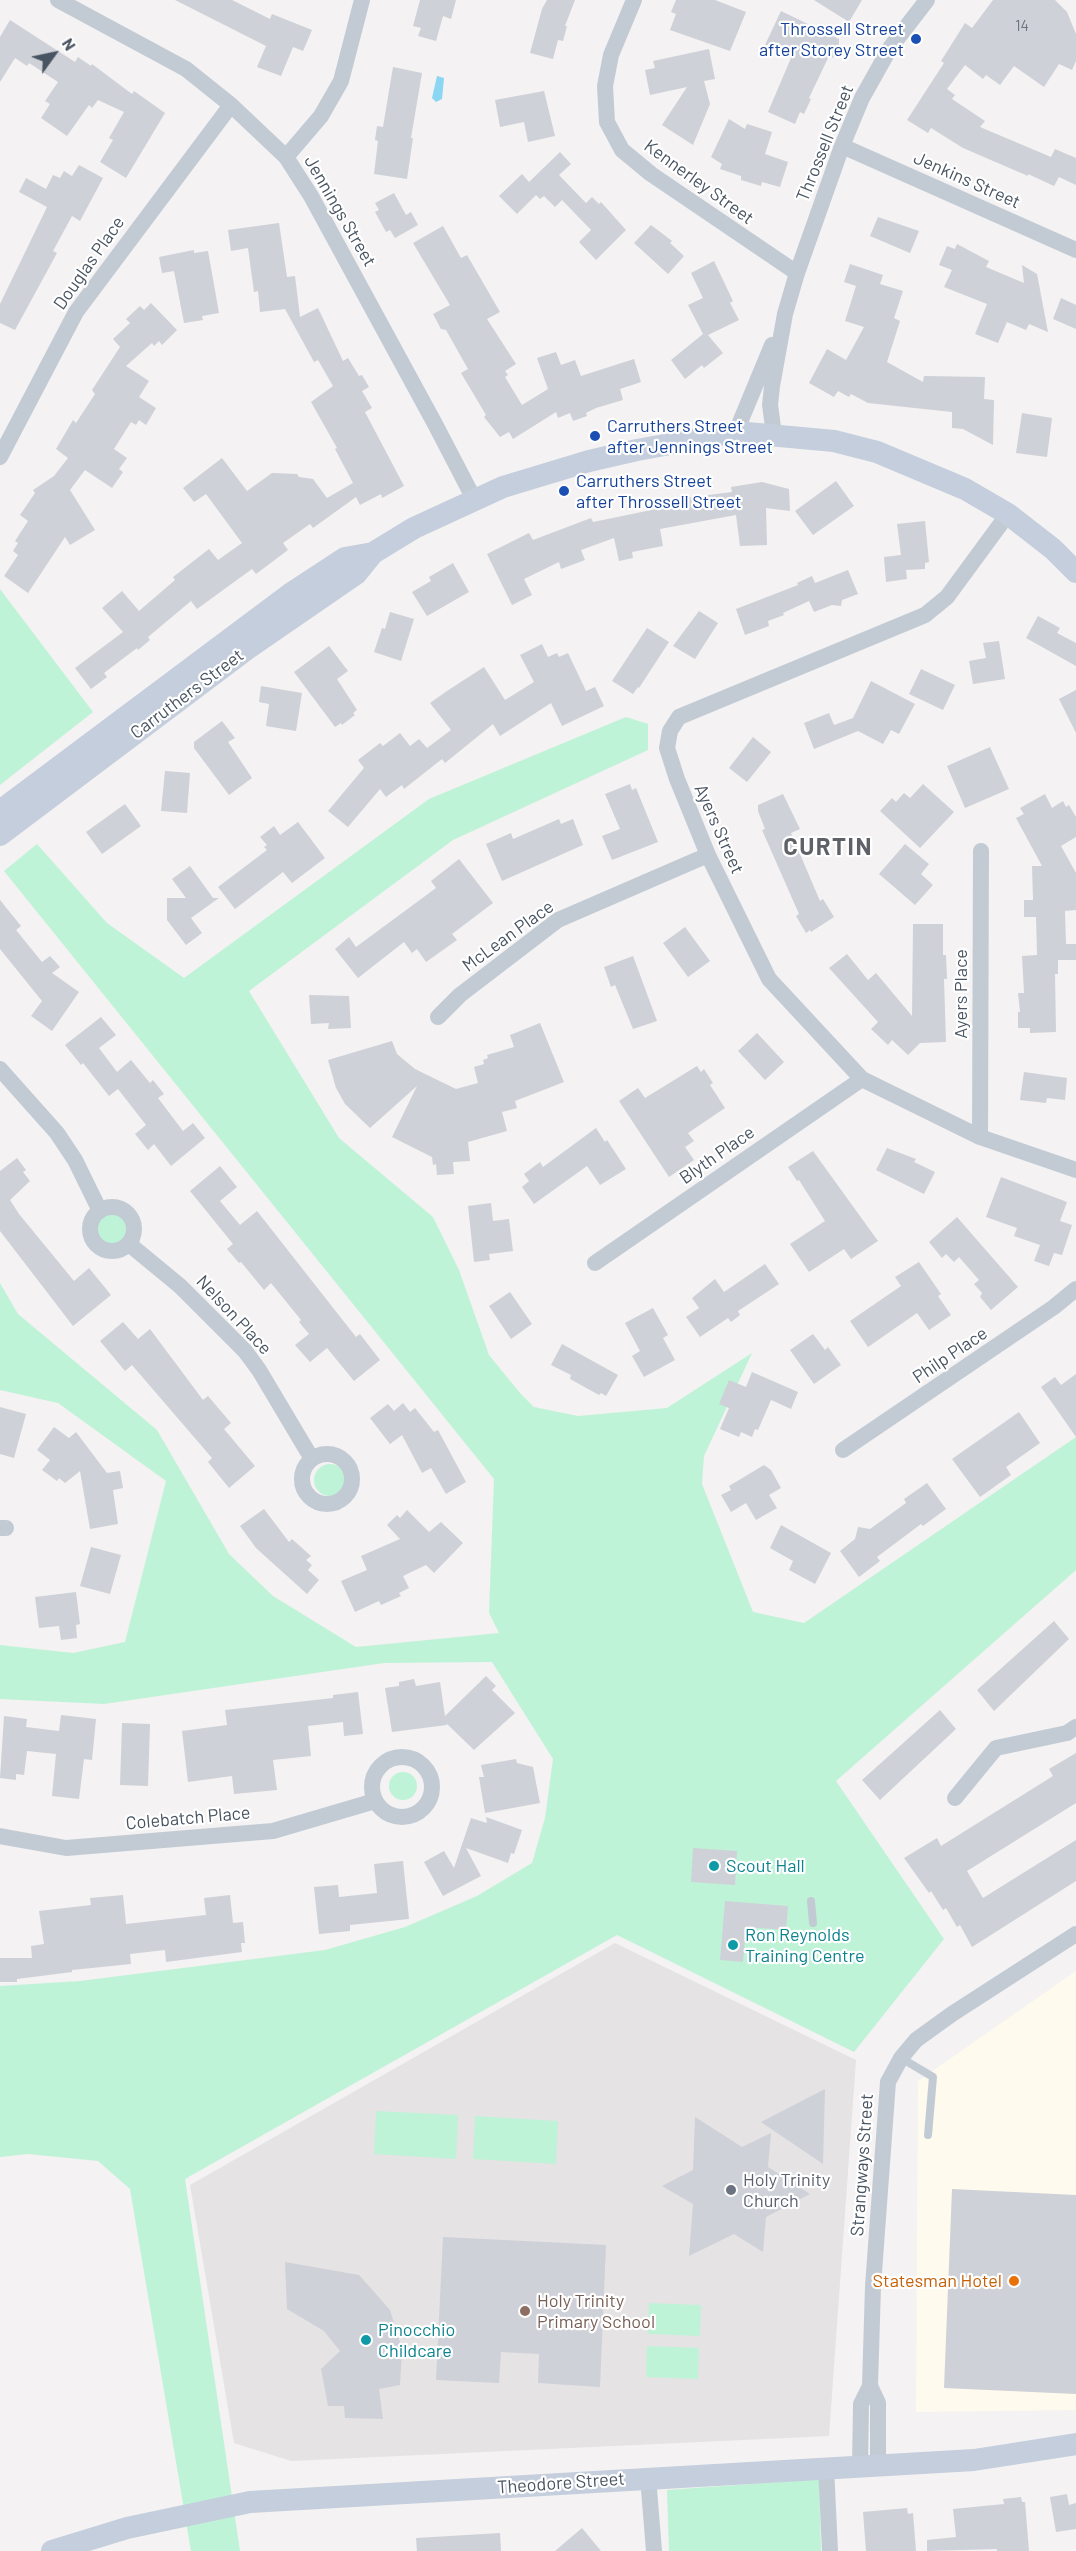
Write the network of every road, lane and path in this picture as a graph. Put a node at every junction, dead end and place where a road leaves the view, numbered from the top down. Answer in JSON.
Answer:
{"nodes":[{"id":1,"x":58,"y":0,"type":"edge"},
{"id":2,"x":362,"y":0,"type":"edge"},
{"id":3,"x":634,"y":0,"type":"edge"},
{"id":4,"x":927,"y":0,"type":"edge"},
{"id":5,"x":86,"y":7,"type":"edge"},
{"id":6,"x":231,"y":105,"type":"junction"},
{"id":7,"x":842,"y":146,"type":"junction"},
{"id":8,"x":286,"y":157,"type":"junction"},
{"id":9,"x":1076,"y":250,"type":"edge"},
{"id":10,"x":797,"y":273,"type":"junction"},
{"id":11,"x":785,"y":314,"type":"junction"},
{"id":12,"x":735,"y":432,"type":"junction"},
{"id":13,"x":774,"y":434,"type":"junction"},
{"id":14,"x":0,"y":457,"type":"edge"},
{"id":15,"x":474,"y":500,"type":"junction"},
{"id":16,"x":1008,"y":514,"type":"junction"},
{"id":17,"x":373,"y":553,"type":"junction"},
{"id":18,"x":1076,"y":572,"type":"edge"},
{"id":19,"x":0,"y":811,"type":"edge"},
{"id":20,"x":0,"y":835,"type":"edge"},
{"id":21,"x":981,"y":851,"type":"dead end"},
{"id":22,"x":708,"y":855,"type":"junction"},
{"id":23,"x":438,"y":1017,"type":"dead end"},
{"id":24,"x":0,"y":1069,"type":"edge"},
{"id":25,"x":862,"y":1079,"type":"junction"},
{"id":26,"x":980,"y":1137,"type":"junction"},
{"id":27,"x":1076,"y":1170,"type":"edge"},
{"id":28,"x":100,"y":1211,"type":"junction"},
{"id":29,"x":129,"y":1244,"type":"junction"},
{"id":30,"x":595,"y":1263,"type":"dead end"},
{"id":31,"x":1076,"y":1289,"type":"edge"},
{"id":32,"x":843,"y":1450,"type":"dead end"},
{"id":33,"x":312,"y":1459,"type":"dead end"},
{"id":34,"x":1076,"y":1727,"type":"edge"},
{"id":35,"x":955,"y":1798,"type":"dead end"},
{"id":36,"x":375,"y":1802,"type":"dead end"},
{"id":37,"x":0,"y":1836,"type":"edge"},
{"id":38,"x":811,"y":1901,"type":"dead end"},
{"id":39,"x":813,"y":1923,"type":"dead end"},
{"id":40,"x":1074,"y":1939,"type":"edge"},
{"id":41,"x":901,"y":2058,"type":"junction"},
{"id":42,"x":928,"y":2135,"type":"dead end"},
{"id":43,"x":1076,"y":2444,"type":"edge"},
{"id":44,"x":869,"y":2465,"type":"junction"},
{"id":45,"x":826,"y":2468,"type":"junction"},
{"id":46,"x":648,"y":2477,"type":"junction"},
{"id":47,"x":52,"y":2551,"type":"edge"},
{"id":48,"x":654,"y":2551,"type":"edge"},
{"id":49,"x":830,"y":2551,"type":"edge"}],
"edges":[{"from":1,"to":5,"type":"street","name":"Jennings Street"},
{"from":2,"to":8,"type":"street"},
{"from":3,"to":10,"type":"street","name":"Kennerley Street"},
{"from":4,"to":7,"type":"street","name":"Throssell Street"},
{"from":5,"to":6,"type":"street","name":"Jennings Street"},
{"from":6,"to":8,"type":"street","name":"Jennings Street"},
{"from":6,"to":14,"type":"street","name":"Douglas Place"},
{"from":7,"to":9,"type":"street","name":"Jenkins Street"},
{"from":7,"to":10,"type":"street","name":"Throssell Street"},
{"from":8,"to":15,"type":"street","name":"Jennings Street"},
{"from":10,"to":11,"type":"street","name":"Throssell Street"},
{"from":11,"to":12,"type":"street","name":"Throssell Street"},
{"from":11,"to":13,"type":"street","name":"Throssell Street"},
{"from":12,"to":13,"type":"main road","name":"Carruthers Street"},
{"from":12,"to":15,"type":"main road","name":"Carruthers Street"},
{"from":13,"to":16,"type":"main road","name":"Carruthers Street"},
{"from":15,"to":17,"type":"main road","name":"Carruthers Street"},
{"from":16,"to":18,"type":"main road","name":"Carruthers Street"},
{"from":16,"to":22,"type":"street","name":"Ayers Street"},
{"from":17,"to":19,"type":"main road","name":"Carruthers Street"},
{"from":17,"to":20,"type":"main road","name":"Carruthers Street"},
{"from":21,"to":26,"type":"street","name":"Ayers Place"},
{"from":22,"to":23,"type":"street","name":"McLean Place"},
{"from":22,"to":25,"type":"street","name":"Ayers Street"},
{"from":24,"to":28,"type":"street"},
{"from":25,"to":26,"type":"street","name":"Ayers Street"},
{"from":25,"to":30,"type":"street","name":"Blyth Place"},
{"from":26,"to":27,"type":"street","name":"Ayers Street"},
{"from":28,"to":29,"type":"street"},
{"from":28,"to":29,"type":"street"},
{"from":29,"to":33,"type":"street","name":"Nelson Place"},
{"from":31,"to":32,"type":"street","name":"Philp Place"},
{"from":34,"to":35,"type":"street"},
{"from":36,"to":37,"type":"street","name":"Colebatch Place"},
{"from":38,"to":39,"type":"lane"},
{"from":40,"to":41,"type":"street","name":"Strangways Street"},
{"from":41,"to":42,"type":"lane"},
{"from":41,"to":44,"type":"street","name":"Strangways Street"},
{"from":43,"to":44,"type":"main road","name":"Theodore Street"},
{"from":44,"to":45,"type":"main road","name":"Theodore Street"},
{"from":45,"to":46,"type":"main road","name":"Theodore Street"},
{"from":45,"to":49,"type":"street"},
{"from":46,"to":47,"type":"main road","name":"Theodore Street"},
{"from":46,"to":48,"type":"street"}]}
